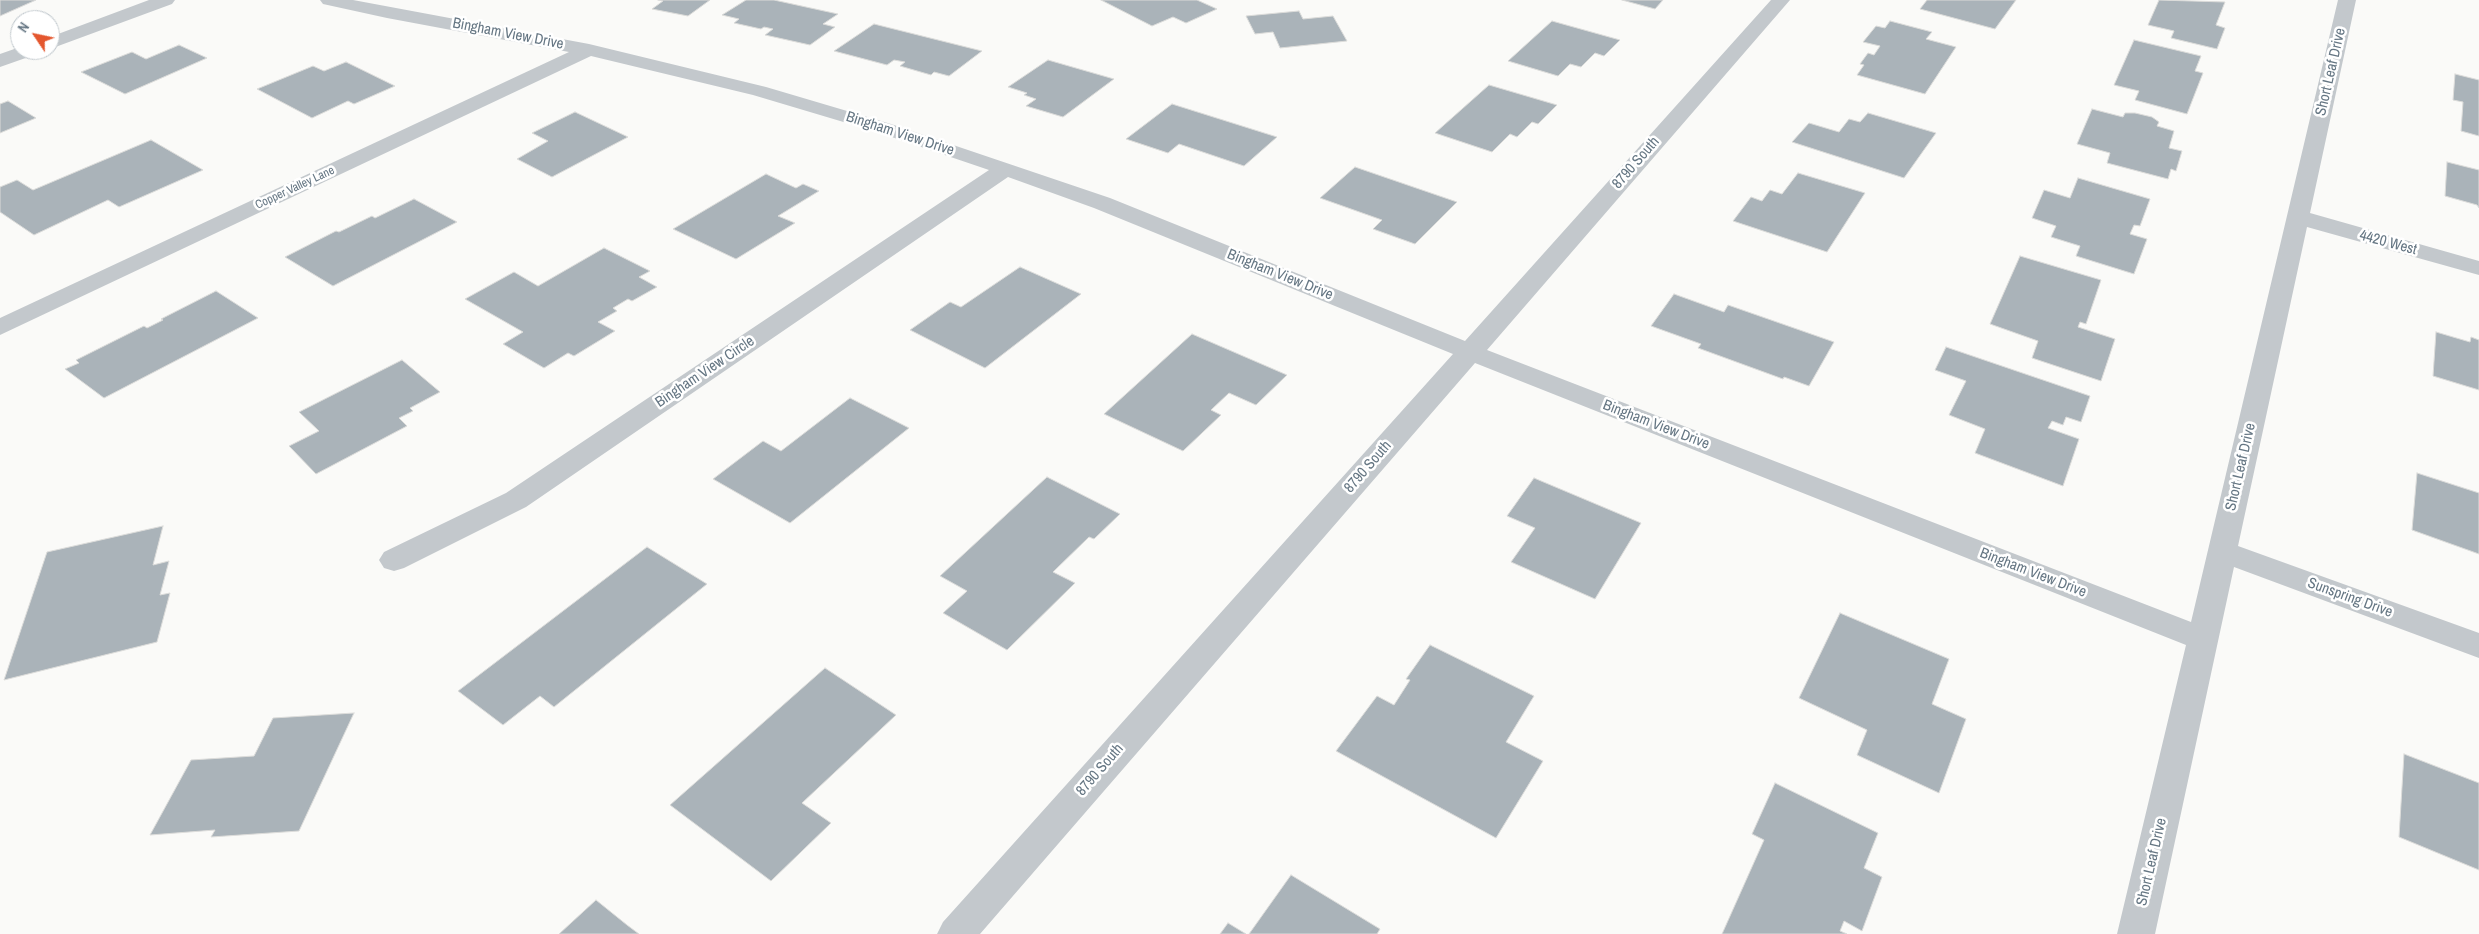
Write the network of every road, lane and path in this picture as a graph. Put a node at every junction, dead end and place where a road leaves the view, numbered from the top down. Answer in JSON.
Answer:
{"nodes":[{"id":1,"x":166,"y":0,"type":"edge"},
{"id":2,"x":329,"y":0,"type":"edge"},
{"id":3,"x":1781,"y":0,"type":"edge"},
{"id":4,"x":2347,"y":0,"type":"edge"},
{"id":5,"x":60,"y":38,"type":"edge"},
{"id":6,"x":589,"y":50,"type":"junction"},
{"id":7,"x":1006,"y":169,"type":"junction"},
{"id":8,"x":2298,"y":218,"type":"junction"},
{"id":9,"x":2479,"y":268,"type":"edge"},
{"id":10,"x":0,"y":327,"type":"edge"},
{"id":11,"x":1470,"y":352,"type":"junction"},
{"id":12,"x":2222,"y":551,"type":"junction"},
{"id":13,"x":394,"y":560,"type":"dead end"},
{"id":14,"x":2202,"y":639,"type":"junction"},
{"id":15,"x":2479,"y":646,"type":"edge"},
{"id":16,"x":956,"y":934,"type":"edge"},
{"id":17,"x":2136,"y":934,"type":"edge"}],
"edges":[{"from":1,"to":5,"type":"street"},
{"from":2,"to":6,"type":"street","name":"Bingham View Drive"},
{"from":3,"to":11,"type":"street","name":"8790 South"},
{"from":4,"to":8,"type":"street","name":"Short Leaf Drive"},
{"from":6,"to":7,"type":"street","name":"Bingham View Drive"},
{"from":6,"to":10,"type":"street","name":"Copper Valley Lane"},
{"from":7,"to":11,"type":"street","name":"Bingham View Drive"},
{"from":7,"to":13,"type":"street","name":"Bingham View Circle"},
{"from":8,"to":9,"type":"street","name":"4420 West"},
{"from":8,"to":12,"type":"street","name":"Short Leaf Drive"},
{"from":11,"to":14,"type":"street","name":"Bingham View Drive"},
{"from":11,"to":16,"type":"street","name":"8790 South"},
{"from":12,"to":14,"type":"street","name":"Short Leaf Drive"},
{"from":12,"to":15,"type":"street","name":"Sunspring Drive"},
{"from":14,"to":17,"type":"street","name":"Short Leaf Drive"}]}
